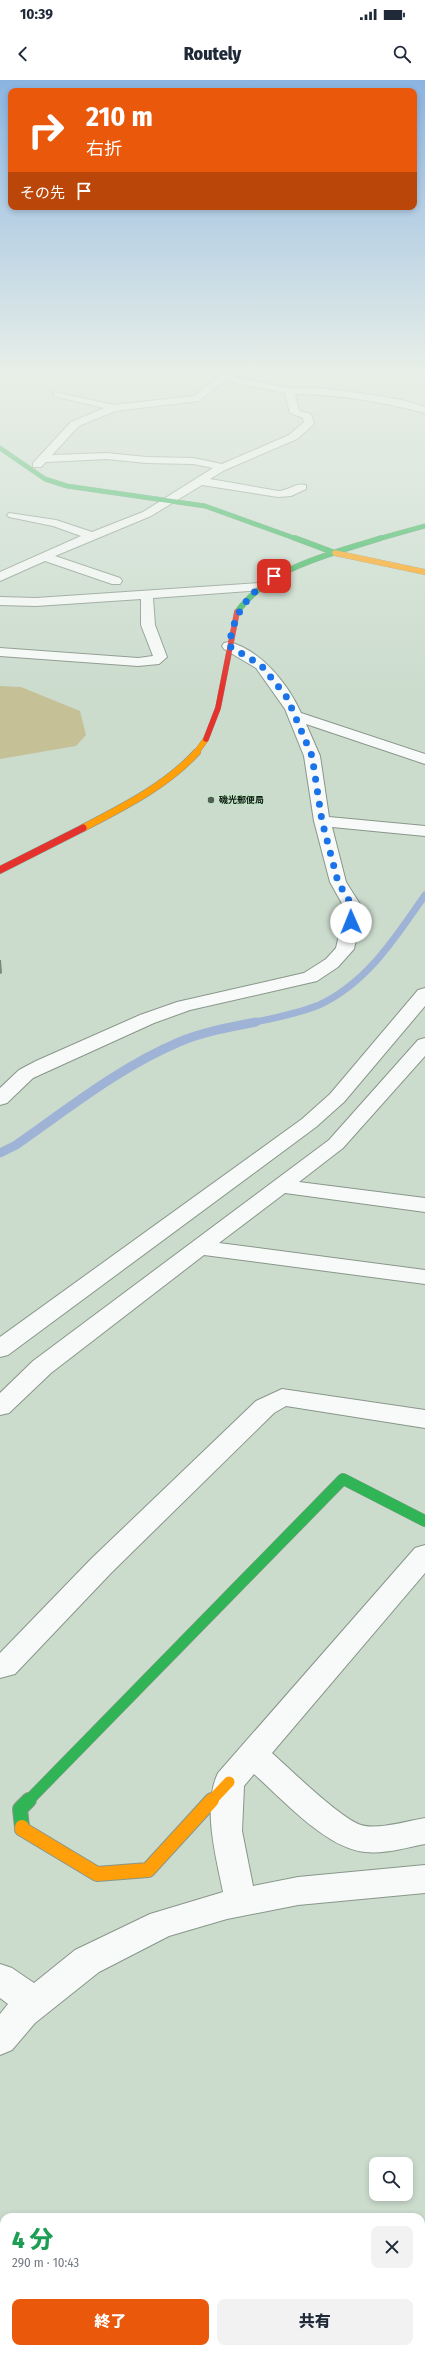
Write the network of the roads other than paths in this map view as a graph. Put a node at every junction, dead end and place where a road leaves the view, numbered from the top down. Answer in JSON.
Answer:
{"nodes":[{"id":1,"x":42,"y":477,"type":"edge"},
{"id":2,"x":206,"y":477,"type":"edge"},
{"id":3,"x":200,"y":481,"type":"junction"},
{"id":4,"x":302,"y":487,"type":"dead end"},
{"id":5,"x":172,"y":500,"type":"junction"},
{"id":6,"x":13,"y":515,"type":"dead end"},
{"id":7,"x":425,"y":526,"type":"edge"},
{"id":8,"x":92,"y":536,"type":"junction"},
{"id":9,"x":336,"y":553,"type":"junction"},
{"id":10,"x":44,"y":556,"type":"junction"},
{"id":11,"x":425,"y":572,"type":"edge"},
{"id":12,"x":0,"y":577,"type":"edge"},
{"id":13,"x":116,"y":581,"type":"dead end"},
{"id":14,"x":259,"y":587,"type":"junction"},
{"id":15,"x":133,"y":588,"type":"dead end"},
{"id":16,"x":147,"y":595,"type":"junction"},
{"id":17,"x":0,"y":601,"type":"edge"},
{"id":18,"x":229,"y":646,"type":"junction"},
{"id":19,"x":0,"y":652,"type":"edge"},
{"id":20,"x":295,"y":716,"type":"junction"},
{"id":21,"x":425,"y":759,"type":"edge"},
{"id":22,"x":322,"y":821,"type":"junction"},
{"id":23,"x":421,"y":830,"type":"edge"},
{"id":24,"x":0,"y":870,"type":"edge"},
{"id":25,"x":425,"y":994,"type":"edge"},
{"id":26,"x":425,"y":1044,"type":"edge"},
{"id":27,"x":0,"y":1099,"type":"edge"},
{"id":28,"x":279,"y":1186,"type":"junction"},
{"id":29,"x":425,"y":1205,"type":"edge"},
{"id":30,"x":201,"y":1248,"type":"junction"},
{"id":31,"x":425,"y":1278,"type":"edge"},
{"id":32,"x":0,"y":1349,"type":"edge"},
{"id":33,"x":0,"y":1407,"type":"edge"},
{"id":34,"x":425,"y":1419,"type":"edge"},
{"id":35,"x":425,"y":1521,"type":"edge"},
{"id":36,"x":425,"y":1555,"type":"edge"},
{"id":37,"x":0,"y":1667,"type":"edge"},
{"id":38,"x":253,"y":1754,"type":"junction"},
{"id":39,"x":229,"y":1782,"type":"junction"},
{"id":40,"x":425,"y":1831,"type":"edge"},
{"id":41,"x":425,"y":1879,"type":"edge"},
{"id":42,"x":241,"y":1903,"type":"junction"},
{"id":43,"x":0,"y":1979,"type":"edge"},
{"id":44,"x":35,"y":2003,"type":"junction"},
{"id":45,"x":0,"y":2039,"type":"edge"}],
"edges":[{"from":1,"to":5,"type":"street"},
{"from":2,"to":3,"type":"street"},
{"from":3,"to":4,"type":"street"},
{"from":3,"to":5,"type":"street"},
{"from":5,"to":8,"type":"street"},
{"from":5,"to":9,"type":"street"},
{"from":6,"to":8,"type":"street"},
{"from":7,"to":9,"type":"street"},
{"from":8,"to":10,"type":"street"},
{"from":9,"to":11,"type":"street"},
{"from":9,"to":14,"type":"street"},
{"from":10,"to":12,"type":"street"},
{"from":10,"to":13,"type":"street"},
{"from":14,"to":16,"type":"street"},
{"from":14,"to":18,"type":"street"},
{"from":15,"to":16,"type":"street"},
{"from":16,"to":17,"type":"street"},
{"from":16,"to":19,"type":"street"},
{"from":18,"to":20,"type":"street"},
{"from":18,"to":24,"type":"street"},
{"from":20,"to":21,"type":"street"},
{"from":20,"to":22,"type":"street"},
{"from":22,"to":23,"type":"street"},
{"from":22,"to":27,"type":"street"},
{"from":25,"to":32,"type":"street"},
{"from":26,"to":28,"type":"street"},
{"from":28,"to":29,"type":"street"},
{"from":28,"to":30,"type":"street"},
{"from":30,"to":31,"type":"street"},
{"from":30,"to":33,"type":"street"},
{"from":34,"to":37,"type":"street"},
{"from":35,"to":39,"type":"street"},
{"from":36,"to":38,"type":"street"},
{"from":38,"to":39,"type":"street"},
{"from":38,"to":40,"type":"street"},
{"from":39,"to":42,"type":"street"},
{"from":41,"to":42,"type":"street"},
{"from":42,"to":44,"type":"street"},
{"from":43,"to":44,"type":"street"},
{"from":44,"to":45,"type":"street"}]}
